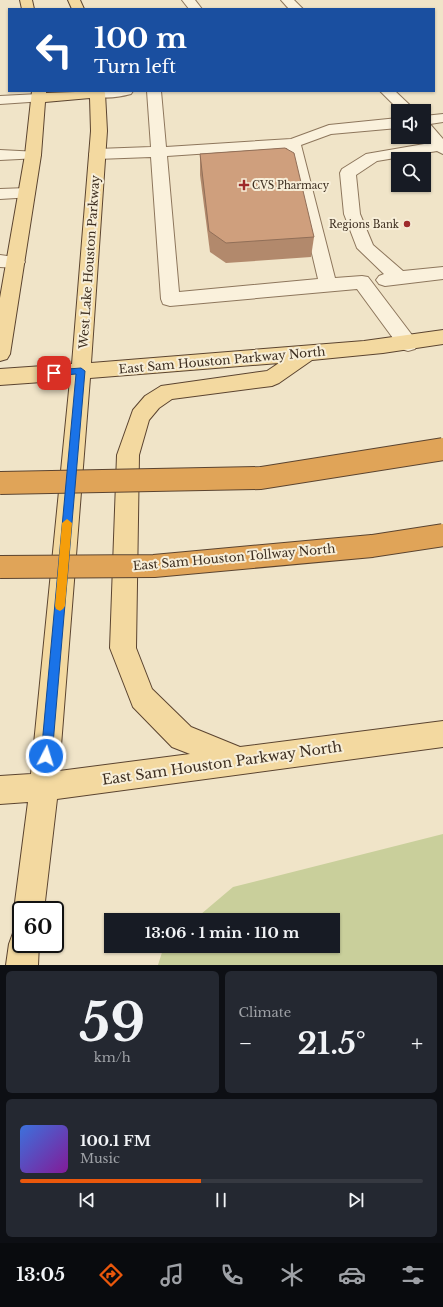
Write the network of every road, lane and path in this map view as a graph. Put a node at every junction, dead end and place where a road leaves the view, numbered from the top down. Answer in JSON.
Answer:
{"nodes":[{"id":1,"x":188,"y":0,"type":"edge"},
{"id":2,"x":287,"y":0,"type":"edge"},
{"id":3,"x":195,"y":8,"type":"edge"},
{"id":4,"x":296,"y":8,"type":"edge"},
{"id":5,"x":98,"y":92,"type":"edge"},
{"id":6,"x":154,"y":92,"type":"edge"},
{"id":7,"x":388,"y":92,"type":"edge"},
{"id":8,"x":39,"y":94,"type":"edge"},
{"id":9,"x":0,"y":100,"type":"edge"},
{"id":10,"x":401,"y":104,"type":"edge"},
{"id":11,"x":443,"y":118,"type":"edge"},
{"id":12,"x":431,"y":119,"type":"edge"},
{"id":13,"x":391,"y":124,"type":"edge"},
{"id":14,"x":431,"y":135,"type":"edge"},
{"id":15,"x":293,"y":143,"type":"junction"},
{"id":16,"x":442,"y":148,"type":"edge"},
{"id":17,"x":159,"y":151,"type":"junction"},
{"id":18,"x":96,"y":154,"type":"junction"},
{"id":19,"x":0,"y":155,"type":"edge"},
{"id":20,"x":33,"y":155,"type":"junction"},
{"id":21,"x":27,"y":193,"type":"junction"},
{"id":22,"x":0,"y":194,"type":"edge"},
{"id":23,"x":8,"y":261,"type":"edge"},
{"id":24,"x":443,"y":273,"type":"edge"},
{"id":25,"x":399,"y":278,"type":"junction"},
{"id":26,"x":362,"y":282,"type":"junction"},
{"id":27,"x":328,"y":285,"type":"junction"},
{"id":28,"x":443,"y":337,"type":"edge"},
{"id":29,"x":408,"y":344,"type":"junction"},
{"id":30,"x":307,"y":353,"type":"junction"},
{"id":31,"x":0,"y":354,"type":"edge"},
{"id":32,"x":81,"y":371,"type":"junction"},
{"id":33,"x":0,"y":377,"type":"edge"},
{"id":34,"x":443,"y":449,"type":"edge"},
{"id":35,"x":0,"y":483,"type":"edge"},
{"id":36,"x":443,"y":535,"type":"edge"},
{"id":37,"x":0,"y":567,"type":"edge"},
{"id":38,"x":443,"y":734,"type":"edge"},
{"id":39,"x":238,"y":760,"type":"junction"},
{"id":40,"x":44,"y":787,"type":"junction"},
{"id":41,"x":0,"y":790,"type":"edge"},
{"id":42,"x":30,"y":901,"type":"edge"},
{"id":43,"x":23,"y":953,"type":"edge"},
{"id":44,"x":22,"y":965,"type":"edge"}],
"edges":[{"from":1,"to":3,"type":"lane"},
{"from":2,"to":4,"type":"lane"},
{"from":5,"to":8,"type":"main road"},
{"from":5,"to":18,"type":"main road","name":"West Lake Houston Parkway"},
{"from":6,"to":17,"type":"lane"},
{"from":7,"to":10,"type":"lane"},
{"from":8,"to":9,"type":"lane"},
{"from":8,"to":20,"type":"main road"},
{"from":11,"to":12,"type":"lane"},
{"from":13,"to":15,"type":"lane"},
{"from":14,"to":16,"type":"lane"},
{"from":15,"to":17,"type":"lane"},
{"from":15,"to":27,"type":"lane"},
{"from":16,"to":25,"type":"lane"},
{"from":17,"to":18,"type":"lane"},
{"from":17,"to":27,"type":"lane"},
{"from":18,"to":32,"type":"main road","name":"West Lake Houston Parkway"},
{"from":19,"to":20,"type":"lane"},
{"from":20,"to":21,"type":"main road"},
{"from":21,"to":22,"type":"lane"},
{"from":21,"to":23,"type":"main road"},
{"from":23,"to":31,"type":"main road"},
{"from":24,"to":25,"type":"lane"},
{"from":25,"to":26,"type":"lane"},
{"from":26,"to":27,"type":"lane"},
{"from":26,"to":29,"type":"lane"},
{"from":28,"to":29,"type":"main road","name":"East Sam Houston Parkway North"},
{"from":29,"to":30,"type":"main road","name":"East Sam Houston Parkway North"},
{"from":30,"to":32,"type":"main road","name":"East Sam Houston Parkway North"},
{"from":30,"to":39,"type":"main road"},
{"from":32,"to":33,"type":"main road","name":"East Sam Houston Parkway North"},
{"from":32,"to":40,"type":"main road","name":"West Lake Houston Parkway"},
{"from":34,"to":35,"type":"highway","bridge":true},
{"from":36,"to":37,"type":"highway","name":"East Sam Houston Tollway North","bridge":true},
{"from":38,"to":39,"type":"main road","name":"East Sam Houston Parkway North"},
{"from":39,"to":40,"type":"main road","name":"East Sam Houston Parkway North"},
{"from":40,"to":41,"type":"main road","name":"East Sam Houston Parkway North"},
{"from":40,"to":42,"type":"main road","name":"West Lake Houston Parkway"},
{"from":43,"to":44,"type":"main road"}]}
